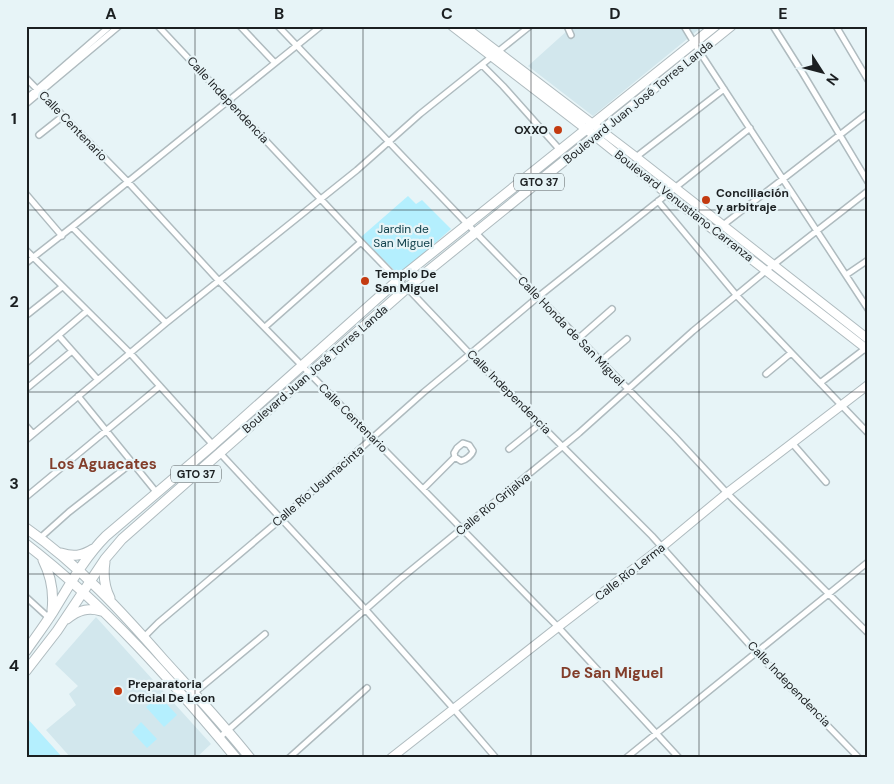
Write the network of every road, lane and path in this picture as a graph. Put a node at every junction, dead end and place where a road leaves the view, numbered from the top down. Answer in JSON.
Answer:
{"nodes":[{"id":1,"x":110,"y":26,"type":"edge"},
{"id":2,"x":119,"y":26,"type":"edge"},
{"id":3,"x":158,"y":26,"type":"edge"},
{"id":4,"x":240,"y":26,"type":"edge"},
{"id":5,"x":278,"y":26,"type":"edge"},
{"id":6,"x":321,"y":26,"type":"edge"},
{"id":7,"x":452,"y":26,"type":"edge"},
{"id":8,"x":464,"y":26,"type":"edge"},
{"id":9,"x":530,"y":26,"type":"edge"},
{"id":10,"x":567,"y":26,"type":"edge"},
{"id":11,"x":684,"y":26,"type":"edge"},
{"id":12,"x":715,"y":26,"type":"edge"},
{"id":13,"x":731,"y":26,"type":"edge"},
{"id":14,"x":773,"y":26,"type":"edge"},
{"id":15,"x":836,"y":26,"type":"edge"},
{"id":16,"x":571,"y":35,"type":"dead end"},
{"id":17,"x":694,"y":43,"type":"junction"},
{"id":18,"x":296,"y":46,"type":"junction"},
{"id":19,"x":699,"y":51,"type":"junction"},
{"id":20,"x":498,"y":52,"type":"junction"},
{"id":21,"x":492,"y":57,"type":"junction"},
{"id":22,"x":275,"y":62,"type":"junction"},
{"id":23,"x":482,"y":65,"type":"junction"},
{"id":24,"x":26,"y":78,"type":"edge"},
{"id":25,"x":868,"y":80,"type":"edge"},
{"id":26,"x":724,"y":89,"type":"junction"},
{"id":27,"x":39,"y":91,"type":"junction"},
{"id":28,"x":26,"y":99,"type":"edge"},
{"id":29,"x":228,"y":101,"type":"junction"},
{"id":30,"x":26,"y":104,"type":"edge"},
{"id":31,"x":868,"y":113,"type":"edge"},
{"id":32,"x":63,"y":116,"type":"junction"},
{"id":33,"x":589,"y":127,"type":"junction"},
{"id":34,"x":750,"y":128,"type":"junction"},
{"id":35,"x":598,"y":134,"type":"junction"},
{"id":36,"x":39,"y":135,"type":"dead end"},
{"id":37,"x":839,"y":135,"type":"junction"},
{"id":38,"x":389,"y":142,"type":"junction"},
{"id":39,"x":560,"y":150,"type":"junction"},
{"id":40,"x":636,"y":157,"type":"junction"},
{"id":41,"x":784,"y":180,"type":"junction"},
{"id":42,"x":128,"y":182,"type":"junction"},
{"id":43,"x":868,"y":182,"type":"edge"},
{"id":44,"x":675,"y":188,"type":"junction"},
{"id":45,"x":868,"y":191,"type":"edge"},
{"id":46,"x":26,"y":194,"type":"edge"},
{"id":47,"x":667,"y":194,"type":"junction"},
{"id":48,"x":321,"y":199,"type":"junction"},
{"id":49,"x":658,"y":201,"type":"junction"},
{"id":50,"x":467,"y":224,"type":"junction"},
{"id":51,"x":723,"y":225,"type":"junction"},
{"id":52,"x":72,"y":227,"type":"junction"},
{"id":53,"x":817,"y":231,"type":"junction"},
{"id":54,"x":476,"y":233,"type":"junction"},
{"id":55,"x":62,"y":236,"type":"junction"},
{"id":56,"x":361,"y":242,"type":"junction"},
{"id":57,"x":26,"y":250,"type":"edge"},
{"id":58,"x":34,"y":257,"type":"junction"},
{"id":59,"x":868,"y":260,"type":"edge"},
{"id":60,"x":26,"y":263,"type":"edge"},
{"id":61,"x":770,"y":268,"type":"junction"},
{"id":62,"x":846,"y":275,"type":"junction"},
{"id":63,"x":398,"y":280,"type":"junction"},
{"id":64,"x":219,"y":281,"type":"junction"},
{"id":65,"x":62,"y":287,"type":"junction"},
{"id":66,"x":407,"y":288,"type":"junction"},
{"id":67,"x":737,"y":296,"type":"junction"},
{"id":68,"x":538,"y":297,"type":"junction"},
{"id":69,"x":612,"y":309,"type":"dead end"},
{"id":70,"x":868,"y":310,"type":"edge"},
{"id":71,"x":88,"y":311,"type":"junction"},
{"id":72,"x":28,"y":314,"type":"dead end"},
{"id":73,"x":166,"y":323,"type":"junction"},
{"id":74,"x":265,"y":328,"type":"junction"},
{"id":75,"x":59,"y":336,"type":"junction"},
{"id":76,"x":579,"y":338,"type":"junction"},
{"id":77,"x":627,"y":339,"type":"dead end"},
{"id":78,"x":868,"y":339,"type":"edge"},
{"id":79,"x":867,"y":349,"type":"edge"},
{"id":80,"x":72,"y":351,"type":"junction"},
{"id":81,"x":791,"y":353,"type":"junction"},
{"id":82,"x":130,"y":354,"type":"junction"},
{"id":83,"x":470,"y":354,"type":"junction"},
{"id":84,"x":601,"y":361,"type":"junction"},
{"id":85,"x":26,"y":364,"type":"edge"},
{"id":86,"x":302,"y":365,"type":"junction"},
{"id":87,"x":309,"y":374,"type":"junction"},
{"id":88,"x":766,"y":374,"type":"dead end"},
{"id":89,"x":98,"y":380,"type":"junction"},
{"id":90,"x":820,"y":383,"type":"junction"},
{"id":91,"x":868,"y":385,"type":"edge"},
{"id":92,"x":160,"y":386,"type":"junction"},
{"id":93,"x":26,"y":389,"type":"edge"},
{"id":94,"x":628,"y":389,"type":"junction"},
{"id":95,"x":78,"y":396,"type":"junction"},
{"id":96,"x":841,"y":406,"type":"junction"},
{"id":97,"x":540,"y":424,"type":"junction"},
{"id":98,"x":26,"y":426,"type":"edge"},
{"id":99,"x":107,"y":431,"type":"junction"},
{"id":100,"x":868,"y":433,"type":"edge"},
{"id":101,"x":33,"y":434,"type":"junction"},
{"id":102,"x":373,"y":438,"type":"junction"},
{"id":103,"x":26,"y":440,"type":"edge"},
{"id":104,"x":792,"y":443,"type":"junction"},
{"id":105,"x":213,"y":445,"type":"junction"},
{"id":106,"x":563,"y":446,"type":"junction"},
{"id":107,"x":509,"y":449,"type":"dead end"},
{"id":108,"x":220,"y":453,"type":"junction"},
{"id":109,"x":455,"y":458,"type":"dead end"},
{"id":110,"x":132,"y":462,"type":"junction"},
{"id":111,"x":826,"y":482,"type":"dead end"},
{"id":112,"x":423,"y":489,"type":"junction"},
{"id":113,"x":157,"y":493,"type":"junction"},
{"id":114,"x":728,"y":493,"type":"junction"},
{"id":115,"x":26,"y":497,"type":"edge"},
{"id":116,"x":281,"y":519,"type":"junction"},
{"id":117,"x":26,"y":528,"type":"edge"},
{"id":118,"x":462,"y":529,"type":"junction"},
{"id":119,"x":40,"y":538,"type":"junction"},
{"id":120,"x":26,"y":544,"type":"edge"},
{"id":121,"x":662,"y":547,"type":"junction"},
{"id":122,"x":96,"y":548,"type":"junction"},
{"id":123,"x":58,"y":552,"type":"junction"},
{"id":124,"x":39,"y":554,"type":"junction"},
{"id":125,"x":105,"y":559,"type":"junction"},
{"id":126,"x":868,"y":562,"type":"edge"},
{"id":127,"x":79,"y":571,"type":"junction"},
{"id":128,"x":90,"y":581,"type":"junction"},
{"id":129,"x":71,"y":582,"type":"junction"},
{"id":130,"x":82,"y":592,"type":"junction"},
{"id":131,"x":829,"y":594,"type":"junction"},
{"id":132,"x":26,"y":597,"type":"edge"},
{"id":133,"x":116,"y":606,"type":"junction"},
{"id":134,"x":366,"y":610,"type":"junction"},
{"id":135,"x":106,"y":614,"type":"junction"},
{"id":136,"x":50,"y":616,"type":"junction"},
{"id":137,"x":60,"y":626,"type":"junction"},
{"id":138,"x":558,"y":627,"type":"junction"},
{"id":139,"x":868,"y":633,"type":"edge"},
{"id":140,"x":265,"y":634,"type":"dead end"},
{"id":141,"x":144,"y":637,"type":"junction"},
{"id":142,"x":27,"y":650,"type":"edge"},
{"id":143,"x":757,"y":653,"type":"junction"},
{"id":144,"x":26,"y":671,"type":"edge"},
{"id":145,"x":368,"y":688,"type":"dead end"},
{"id":146,"x":194,"y":693,"type":"junction"},
{"id":147,"x":454,"y":708,"type":"junction"},
{"id":148,"x":228,"y":730,"type":"junction"},
{"id":149,"x":656,"y":733,"type":"junction"},
{"id":150,"x":219,"y":738,"type":"junction"},
{"id":151,"x":236,"y":758,"type":"edge"},
{"id":152,"x":250,"y":758,"type":"edge"},
{"id":153,"x":289,"y":758,"type":"edge"},
{"id":154,"x":391,"y":758,"type":"edge"},
{"id":155,"x":496,"y":758,"type":"edge"},
{"id":156,"x":626,"y":758,"type":"edge"},
{"id":157,"x":679,"y":758,"type":"edge"},
{"id":158,"x":859,"y":758,"type":"edge"}],
"edges":[{"from":1,"to":27,"type":"street"},
{"from":2,"to":27,"type":"street"},
{"from":3,"to":29,"type":"street","name":"Calle Independencia"},
{"from":4,"to":22,"type":"street"},
{"from":5,"to":18,"type":"street","name":"Calle Honda de San Miguel"},
{"from":6,"to":18,"type":"street"},
{"from":7,"to":21,"type":"main road","name":"Boulevard Venustiano Carranza"},
{"from":8,"to":20,"type":"main road","name":"Boulevard Venustiano Carranza"},
{"from":9,"to":20,"type":"street"},
{"from":10,"to":16,"type":"street"},
{"from":11,"to":17,"type":"street"},
{"from":12,"to":17,"type":"main road","name":"Boulevard Juan José Torres Landa","number":"GTO 37"},
{"from":13,"to":19,"type":"main road","name":"Boulevard Juan José Torres Landa","number":"GTO 37"},
{"from":14,"to":37,"type":"street"},
{"from":15,"to":25,"type":"street"},
{"from":17,"to":19,"type":"street"},
{"from":17,"to":33,"type":"main road","name":"Boulevard Juan José Torres Landa","number":"GTO 37"},
{"from":18,"to":22,"type":"street"},
{"from":18,"to":38,"type":"street","name":"Calle Honda de San Miguel"},
{"from":19,"to":26,"type":"street"},
{"from":19,"to":35,"type":"main road","name":"Boulevard Juan José Torres Landa","number":"GTO 37"},
{"from":20,"to":21,"type":"street"},
{"from":20,"to":33,"type":"main road","name":"Boulevard Venustiano Carranza"},
{"from":21,"to":23,"type":"street"},
{"from":21,"to":33,"type":"main road","name":"Boulevard Venustiano Carranza"},
{"from":22,"to":29,"type":"street"},
{"from":23,"to":38,"type":"street"},
{"from":23,"to":39,"type":"street"},
{"from":24,"to":27,"type":"street","name":"Calle Centenario"},
{"from":26,"to":34,"type":"street"},
{"from":26,"to":40,"type":"street"},
{"from":27,"to":28,"type":"street"},
{"from":27,"to":30,"type":"street"},
{"from":27,"to":32,"type":"street","name":"Calle Centenario"},
{"from":29,"to":42,"type":"street"},
{"from":29,"to":48,"type":"street","name":"Calle Independencia"},
{"from":31,"to":37,"type":"street"},
{"from":32,"to":36,"type":"street"},
{"from":32,"to":42,"type":"street","name":"Calle Centenario"},
{"from":33,"to":35,"type":"main road","name":"Boulevard Venustiano Carranza"},
{"from":33,"to":39,"type":"main road","name":"Boulevard Juan José Torres Landa","number":"GTO 37"},
{"from":34,"to":41,"type":"street"},
{"from":34,"to":44,"type":"street","name":"Calle Río Usumacinta"},
{"from":35,"to":40,"type":"main road","name":"Boulevard Venustiano Carranza"},
{"from":35,"to":47,"type":"main road","name":"Boulevard Venustiano Carranza"},
{"from":35,"to":54,"type":"main road","name":"Boulevard Juan José Torres Landa","number":"GTO 37"},
{"from":37,"to":41,"type":"street"},
{"from":37,"to":43,"type":"street"},
{"from":38,"to":48,"type":"street"},
{"from":38,"to":50,"type":"street","name":"Calle Honda de San Miguel"},
{"from":39,"to":50,"type":"main road","name":"Boulevard Juan José Torres Landa","number":"GTO 37"},
{"from":40,"to":44,"type":"main road","name":"Boulevard Venustiano Carranza"},
{"from":41,"to":51,"type":"street"},
{"from":41,"to":53,"type":"street"},
{"from":42,"to":52,"type":"street"},
{"from":42,"to":64,"type":"street","name":"Calle Centenario"},
{"from":44,"to":47,"type":"street","name":"Calle Río Usumacinta"},
{"from":44,"to":51,"type":"main road","name":"Boulevard Venustiano Carranza"},
{"from":45,"to":53,"type":"street","name":"Calle Río Grijalva"},
{"from":46,"to":55,"type":"street"},
{"from":47,"to":49,"type":"street","name":"Calle Río Usumacinta"},
{"from":47,"to":61,"type":"main road","name":"Boulevard Venustiano Carranza"},
{"from":48,"to":56,"type":"street","name":"Calle Independencia"},
{"from":48,"to":64,"type":"street"},
{"from":49,"to":67,"type":"street"},
{"from":49,"to":68,"type":"street","name":"Calle Río Usumacinta"},
{"from":50,"to":54,"type":"street","name":"Calle Honda de San Miguel"},
{"from":50,"to":63,"type":"main road","name":"Boulevard Juan José Torres Landa","number":"GTO 37"},
{"from":51,"to":61,"type":"main road","name":"Boulevard Venustiano Carranza"},
{"from":52,"to":55,"type":"street"},
{"from":52,"to":73,"type":"street"},
{"from":53,"to":61,"type":"street","name":"Calle Río Grijalva"},
{"from":53,"to":62,"type":"street"},
{"from":54,"to":66,"type":"main road","name":"Boulevard Juan José Torres Landa","number":"GTO 37"},
{"from":54,"to":68,"type":"street","name":"Calle Honda de San Miguel"},
{"from":55,"to":58,"type":"street"},
{"from":56,"to":63,"type":"street","name":"Calle Independencia"},
{"from":56,"to":74,"type":"street"},
{"from":57,"to":58,"type":"street"},
{"from":58,"to":60,"type":"street"},
{"from":58,"to":65,"type":"street"},
{"from":59,"to":62,"type":"street"},
{"from":61,"to":67,"type":"street","name":"Calle Río Grijalva"},
{"from":61,"to":78,"type":"main road","name":"Boulevard Venustiano Carranza"},
{"from":61,"to":79,"type":"main road","name":"Boulevard Venustiano Carranza"},
{"from":62,"to":70,"type":"street"},
{"from":63,"to":66,"type":"street","name":"Calle Independencia"},
{"from":63,"to":86,"type":"main road","name":"Boulevard Juan José Torres Landa","number":"GTO 37"},
{"from":64,"to":73,"type":"street"},
{"from":64,"to":74,"type":"street","name":"Calle Centenario"},
{"from":65,"to":71,"type":"street"},
{"from":65,"to":72,"type":"street"},
{"from":66,"to":83,"type":"street","name":"Calle Independencia"},
{"from":66,"to":87,"type":"main road","name":"Boulevard Juan José Torres Landa","number":"GTO 37"},
{"from":67,"to":81,"type":"street"},
{"from":67,"to":94,"type":"street","name":"Calle Río Grijalva"},
{"from":68,"to":76,"type":"street","name":"Calle Honda de San Miguel"},
{"from":68,"to":83,"type":"street","name":"Calle Río Usumacinta"},
{"from":69,"to":76,"type":"street"},
{"from":71,"to":75,"type":"street"},
{"from":71,"to":82,"type":"street"},
{"from":73,"to":82,"type":"street"},
{"from":74,"to":86,"type":"street","name":"Calle Centenario"},
{"from":75,"to":80,"type":"street"},
{"from":75,"to":85,"type":"street"},
{"from":76,"to":84,"type":"street","name":"Calle Honda de San Miguel"},
{"from":77,"to":84,"type":"street"},
{"from":79,"to":90,"type":"street"},
{"from":80,"to":89,"type":"street"},
{"from":80,"to":93,"type":"street"},
{"from":81,"to":88,"type":"street"},
{"from":81,"to":90,"type":"street"},
{"from":82,"to":89,"type":"street"},
{"from":82,"to":92,"type":"street"},
{"from":83,"to":97,"type":"street","name":"Calle Independencia"},
{"from":83,"to":102,"type":"street","name":"Calle Río Usumacinta"},
{"from":84,"to":94,"type":"street","name":"Calle Honda de San Miguel"},
{"from":86,"to":87,"type":"street","name":"Calle Centenario"},
{"from":86,"to":105,"type":"main road","name":"Boulevard Juan José Torres Landa","number":"GTO 37"},
{"from":87,"to":102,"type":"street","name":"Calle Centenario"},
{"from":87,"to":108,"type":"main road","name":"Boulevard Juan José Torres Landa","number":"GTO 37"},
{"from":89,"to":95,"type":"street"},
{"from":90,"to":96,"type":"street"},
{"from":91,"to":96,"type":"main road","name":"Calle Río Lerma"},
{"from":92,"to":99,"type":"street"},
{"from":92,"to":105,"type":"street"},
{"from":94,"to":106,"type":"street","name":"Calle Río Grijalva"},
{"from":94,"to":114,"type":"street","name":"Calle Honda de San Miguel"},
{"from":95,"to":99,"type":"street"},
{"from":95,"to":101,"type":"street"},
{"from":96,"to":100,"type":"street"},
{"from":96,"to":104,"type":"main road","name":"Calle Río Lerma"},
{"from":97,"to":106,"type":"street","name":"Calle Independencia"},
{"from":97,"to":107,"type":"street"},
{"from":98,"to":101,"type":"street"},
{"from":99,"to":110,"type":"street"},
{"from":99,"to":115,"type":"street"},
{"from":101,"to":103,"type":"street"},
{"from":102,"to":112,"type":"street","name":"Calle Centenario"},
{"from":102,"to":116,"type":"street","name":"Calle Río Usumacinta"},
{"from":104,"to":111,"type":"street"},
{"from":104,"to":114,"type":"main road","name":"Calle Río Lerma"},
{"from":105,"to":108,"type":"street"},
{"from":105,"to":113,"type":"main road","name":"Boulevard Juan José Torres Landa","number":"GTO 37"},
{"from":106,"to":118,"type":"street","name":"Calle Río Grijalva"},
{"from":106,"to":121,"type":"street","name":"Calle Independencia"},
{"from":108,"to":116,"type":"street"},
{"from":108,"to":125,"type":"main road","name":"Boulevard Juan José Torres Landa","number":"GTO 37"},
{"from":109,"to":112,"type":"street"},
{"from":110,"to":113,"type":"street"},
{"from":110,"to":119,"type":"street"},
{"from":112,"to":118,"type":"street","name":"Calle Centenario"},
{"from":113,"to":122,"type":"main road","name":"Boulevard Juan José Torres Landa","number":"GTO 37"},
{"from":114,"to":121,"type":"main road","name":"Calle Río Lerma"},
{"from":114,"to":131,"type":"street","name":"Calle Honda de San Miguel"},
{"from":116,"to":134,"type":"street"},
{"from":116,"to":141,"type":"street","name":"Calle Río Usumacinta"},
{"from":117,"to":119,"type":"main road"},
{"from":118,"to":134,"type":"street","name":"Calle Río Grijalva"},
{"from":118,"to":138,"type":"street","name":"Calle Centenario"},
{"from":119,"to":123,"type":"main road"},
{"from":120,"to":124,"type":"main road"},
{"from":121,"to":138,"type":"main road","name":"Calle Río Lerma"},
{"from":121,"to":143,"type":"street","name":"Calle Independencia"},
{"from":122,"to":123,"type":"main road"},
{"from":122,"to":127,"type":"main road","name":"Boulevard Juan José Torres Landa","number":"GTO 37"},
{"from":123,"to":127,"type":"main road"},
{"from":124,"to":129,"type":"main road"},
{"from":124,"to":136,"type":"main road"},
{"from":125,"to":128,"type":"main road","name":"Boulevard Juan José Torres Landa","number":"GTO 37"},
{"from":125,"to":133,"type":"main road"},
{"from":126,"to":131,"type":"street"},
{"from":127,"to":128,"type":"main road"},
{"from":127,"to":129,"type":"main road","name":"Boulevard Juan José Torres Landa","number":"GTO 37"},
{"from":128,"to":130,"type":"main road","name":"Boulevard Juan José Torres Landa","number":"GTO 37"},
{"from":128,"to":133,"type":"main road"},
{"from":129,"to":130,"type":"main road"},
{"from":129,"to":136,"type":"main road","name":"Boulevard Juan José Torres Landa","number":"GTO 37"},
{"from":130,"to":135,"type":"main road"},
{"from":130,"to":137,"type":"main road","name":"Boulevard Juan José Torres Landa","number":"GTO 37"},
{"from":131,"to":139,"type":"street","name":"Calle Honda de San Miguel"},
{"from":131,"to":143,"type":"street"},
{"from":132,"to":136,"type":"street"},
{"from":133,"to":141,"type":"main road"},
{"from":134,"to":147,"type":"street"},
{"from":134,"to":148,"type":"street","name":"Calle Río Grijalva"},
{"from":135,"to":137,"type":"main road"},
{"from":135,"to":150,"type":"main road"},
{"from":136,"to":142,"type":"main road","name":"Boulevard Juan José Torres Landa","number":"GTO 37"},
{"from":137,"to":144,"type":"main road","name":"Boulevard Juan José Torres Landa","number":"GTO 37"},
{"from":138,"to":147,"type":"main road","name":"Calle Río Lerma"},
{"from":138,"to":149,"type":"street","name":"Calle Centenario"},
{"from":140,"to":146,"type":"street"},
{"from":141,"to":146,"type":"main road"},
{"from":143,"to":149,"type":"street"},
{"from":143,"to":158,"type":"street","name":"Calle Independencia"},
{"from":145,"to":153,"type":"street"},
{"from":146,"to":148,"type":"main road"},
{"from":147,"to":154,"type":"main road","name":"Calle Río Lerma"},
{"from":147,"to":155,"type":"street"},
{"from":148,"to":150,"type":"street","name":"Calle Río Grijalva"},
{"from":148,"to":152,"type":"main road"},
{"from":149,"to":156,"type":"street"},
{"from":149,"to":157,"type":"street","name":"Calle Centenario"},
{"from":150,"to":151,"type":"main road"}]}
